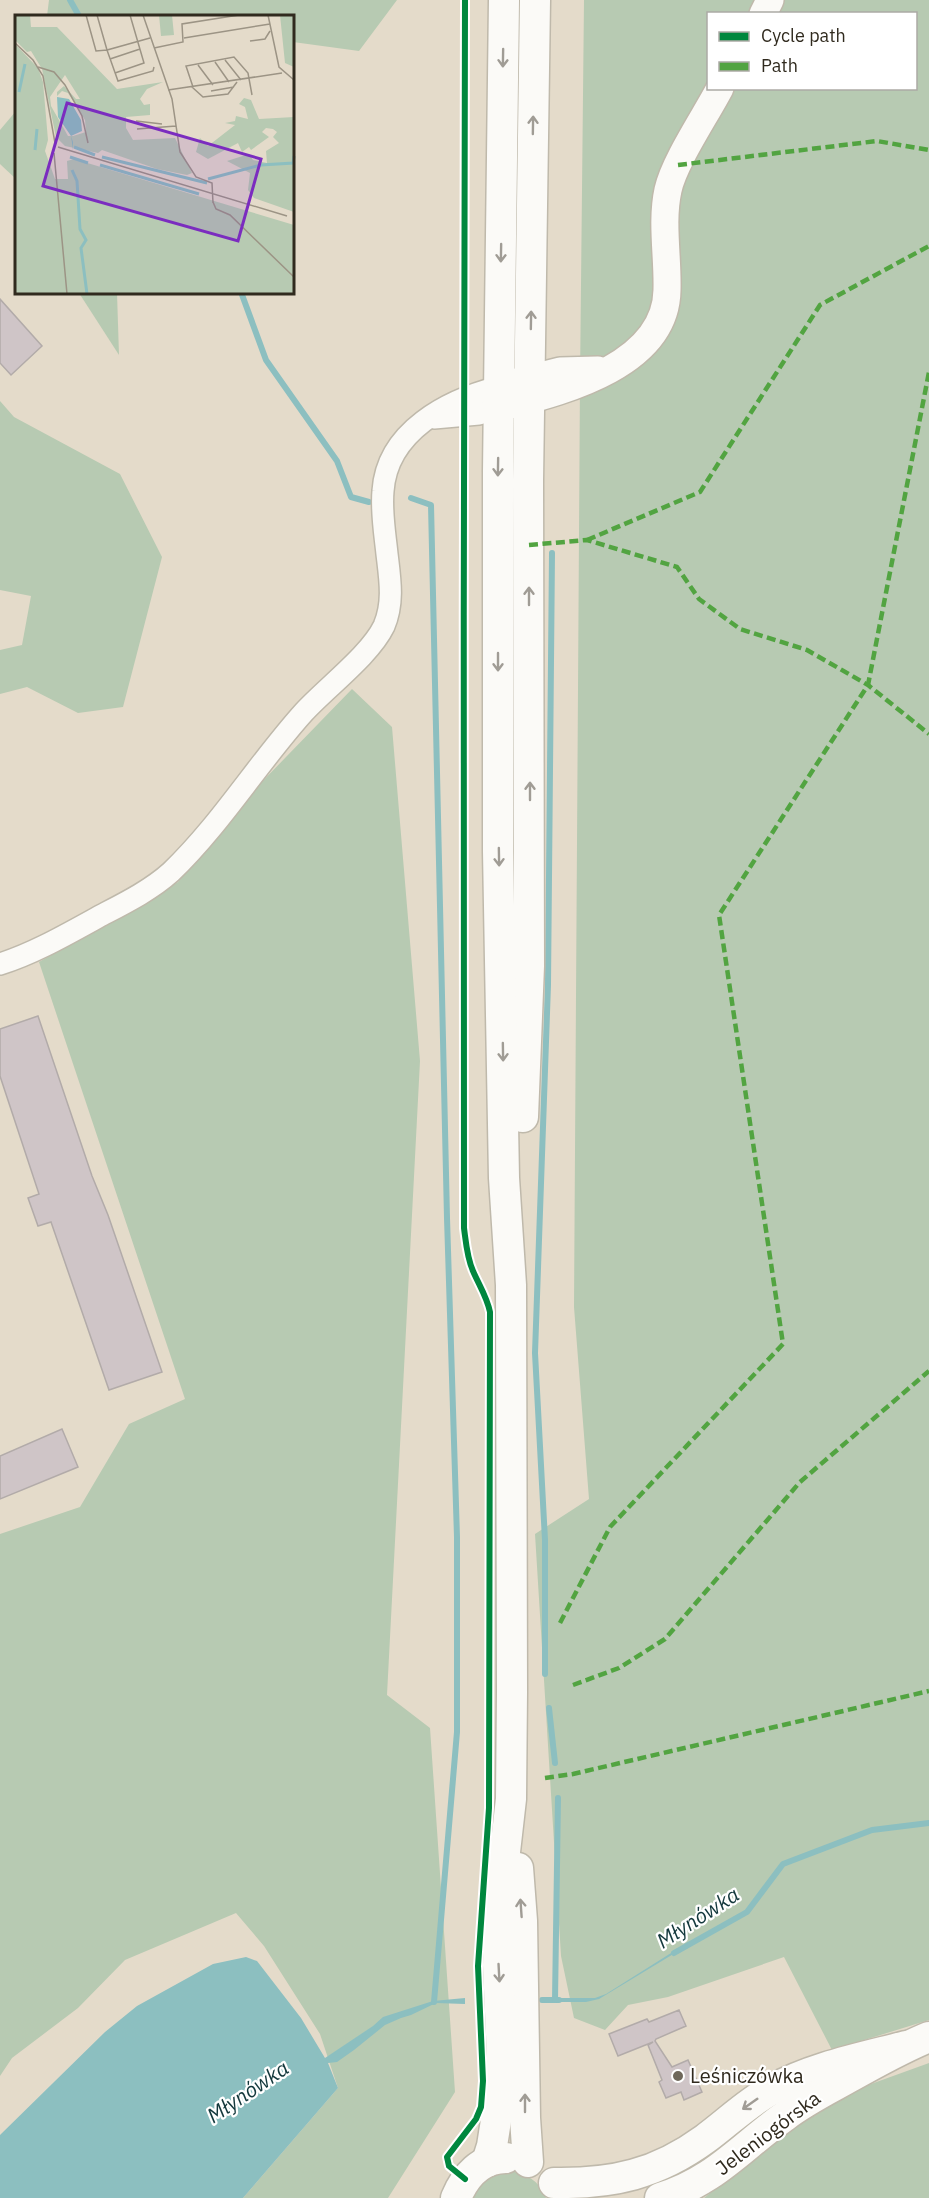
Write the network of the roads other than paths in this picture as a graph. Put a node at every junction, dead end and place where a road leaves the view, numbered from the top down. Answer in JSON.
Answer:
{"nodes":[{"id":1,"x":504,"y":0,"type":"edge"},
{"id":2,"x":535,"y":0,"type":"edge"},
{"id":3,"x":719,"y":90,"type":"edge"},
{"id":4,"x":529,"y":389,"type":"junction"},
{"id":5,"x":499,"y":397,"type":"junction"},
{"id":6,"x":0,"y":964,"type":"edge"},
{"id":7,"x":511,"y":1285,"type":"junction"},
{"id":8,"x":511,"y":1799,"type":"junction"},
{"id":9,"x":917,"y":2042,"type":"edge"},
{"id":10,"x":487,"y":2162,"type":"junction"},
{"id":11,"x":528,"y":2162,"type":"junction"},
{"id":12,"x":557,"y":2190,"type":"edge"},
{"id":13,"x":456,"y":2198,"type":"edge"},
{"id":14,"x":660,"y":2198,"type":"edge"}],
"edges":[{"from":1,"to":5,"type":"main road","one_way":true},
{"from":4,"to":2,"type":"main road","one_way":true},
{"from":3,"to":4,"type":"street"},
{"from":4,"to":5,"type":"street"},
{"from":7,"to":4,"type":"main road","one_way":true},
{"from":5,"to":6,"type":"street"},
{"from":5,"to":7,"type":"main road","one_way":true},
{"from":7,"to":8,"type":"main road"},
{"from":8,"to":10,"type":"main road","one_way":true},
{"from":11,"to":8,"type":"main road","one_way":true},
{"from":9,"to":12,"type":"main road","name":"Jeleniogórska","one_way":true},
{"from":9,"to":14,"type":"main road","name":"Jeleniogórska"},
{"from":10,"to":11,"type":"main road"},
{"from":10,"to":13,"type":"main road"},
{"from":11,"to":12,"type":"main road"}]}
